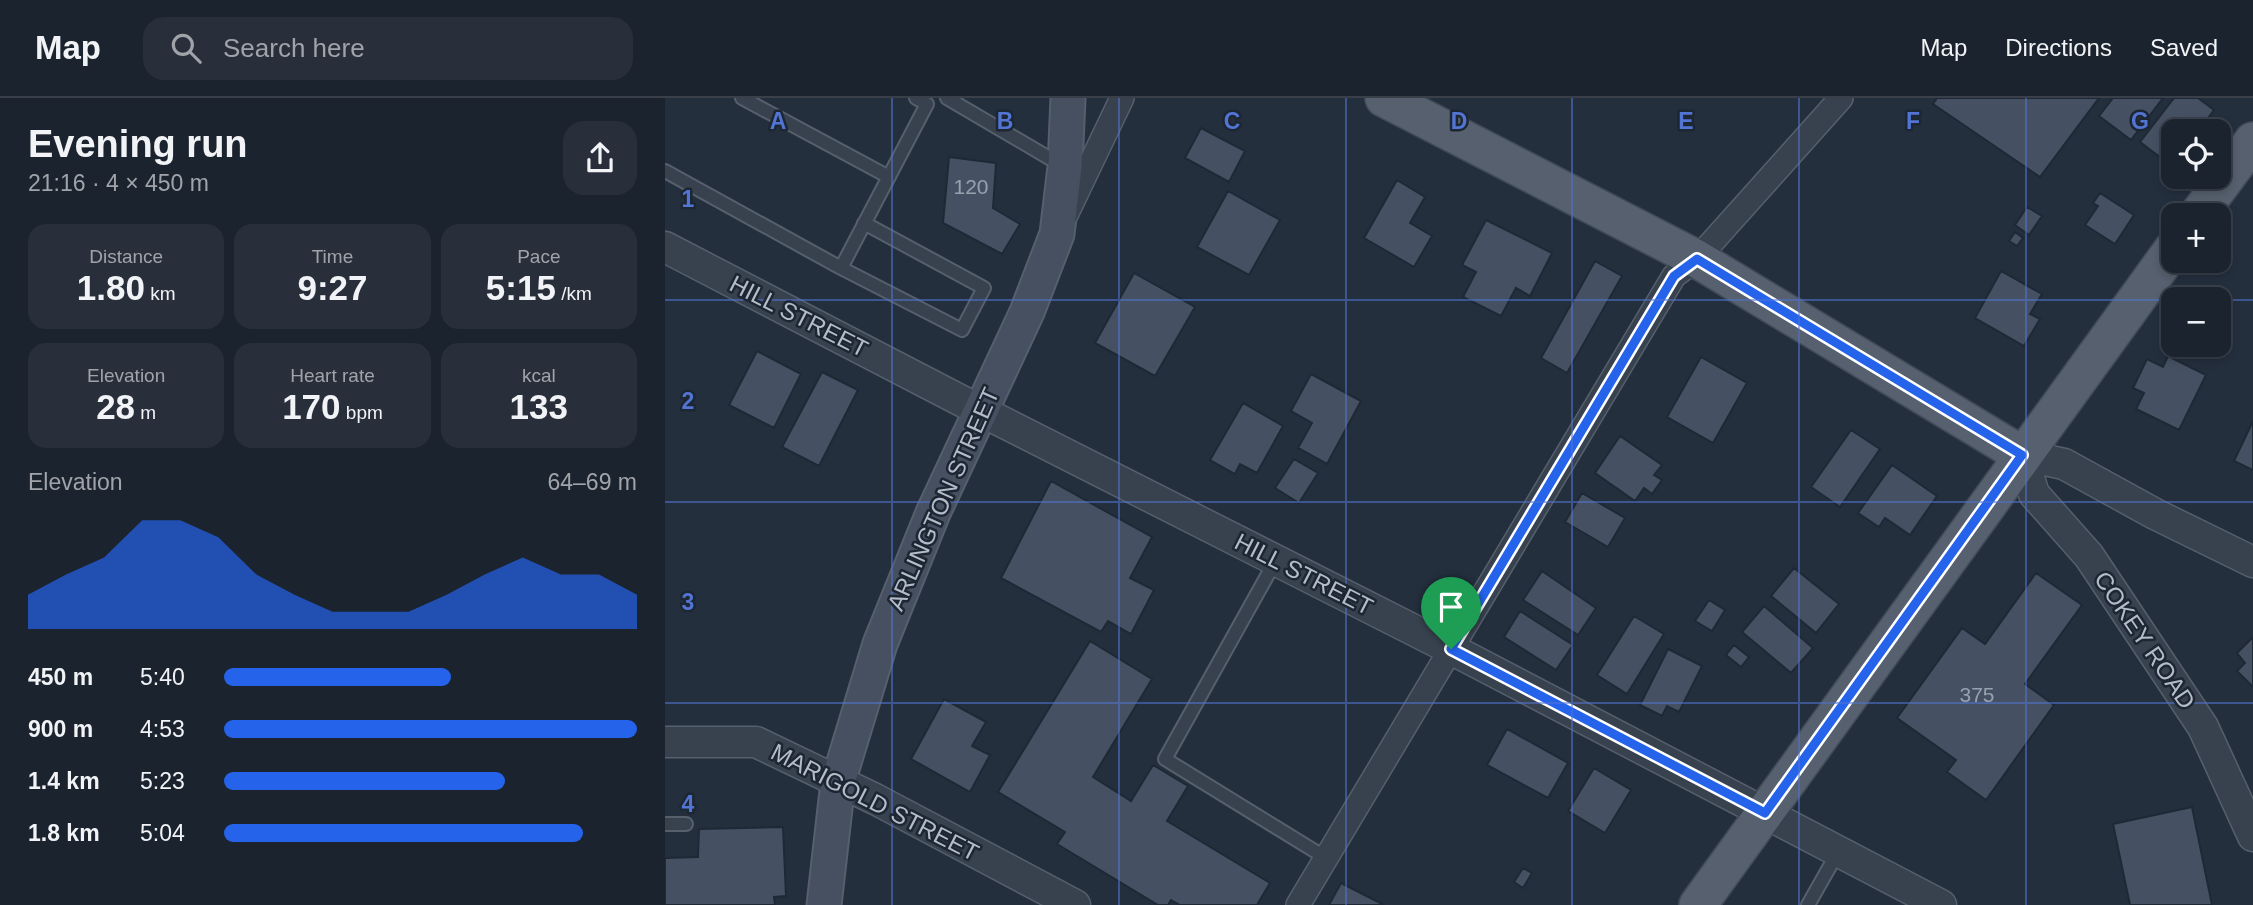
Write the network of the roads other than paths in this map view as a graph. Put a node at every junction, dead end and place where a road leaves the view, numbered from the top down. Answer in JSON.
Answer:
{"nodes":[{"id":1,"x":742,"y":98,"type":"edge"},
{"id":2,"x":947,"y":98,"type":"edge"},
{"id":3,"x":1068,"y":98,"type":"edge"},
{"id":4,"x":1122,"y":98,"type":"edge"},
{"id":5,"x":1384,"y":98,"type":"edge"},
{"id":6,"x":1841,"y":98,"type":"edge"},
{"id":7,"x":924,"y":100,"type":"edge"},
{"id":8,"x":2253,"y":141,"type":"edge"},
{"id":9,"x":1065,"y":167,"type":"junction"},
{"id":10,"x":665,"y":171,"type":"edge"},
{"id":11,"x":889,"y":177,"type":"junction"},
{"id":12,"x":2207,"y":203,"type":"edge"},
{"id":13,"x":864,"y":223,"type":"junction"},
{"id":14,"x":1057,"y":234,"type":"junction"},
{"id":15,"x":665,"y":247,"type":"edge"},
{"id":16,"x":1697,"y":259,"type":"junction"},
{"id":17,"x":2161,"y":265,"type":"edge"},
{"id":18,"x":841,"y":268,"type":"junction"},
{"id":19,"x":981,"y":411,"type":"junction"},
{"id":20,"x":2022,"y":455,"type":"junction"},
{"id":21,"x":1276,"y":560,"type":"junction"},
{"id":22,"x":2253,"y":562,"type":"edge"},
{"id":23,"x":1451,"y":649,"type":"junction"},
{"id":24,"x":665,"y":742,"type":"edge"},
{"id":25,"x":838,"y":782,"type":"junction"},
{"id":26,"x":1765,"y":813,"type":"junction"},
{"id":27,"x":665,"y":824,"type":"edge"},
{"id":28,"x":686,"y":824,"type":"dead end"},
{"id":29,"x":2253,"y":836,"type":"edge"},
{"id":30,"x":1838,"y":851,"type":"junction"},
{"id":31,"x":1326,"y":859,"type":"junction"},
{"id":32,"x":824,"y":905,"type":"edge"},
{"id":33,"x":1075,"y":905,"type":"edge"},
{"id":34,"x":1298,"y":905,"type":"edge"},
{"id":35,"x":1698,"y":905,"type":"edge"},
{"id":36,"x":1808,"y":905,"type":"edge"},
{"id":37,"x":1941,"y":905,"type":"edge"}],
"edges":[{"from":1,"to":11,"type":"lane"},
{"from":2,"to":9,"type":"lane"},
{"from":3,"to":9,"type":"main road","name":"ARLINGTON STREET"},
{"from":4,"to":14,"type":"street"},
{"from":5,"to":16,"type":"main road"},
{"from":6,"to":16,"type":"street"},
{"from":7,"to":11,"type":"lane"},
{"from":8,"to":12,"type":"main road"},
{"from":9,"to":14,"type":"main road","name":"ARLINGTON STREET"},
{"from":10,"to":18,"type":"lane"},
{"from":11,"to":13,"type":"lane"},
{"from":13,"to":18,"type":"lane"},
{"from":13,"to":18,"type":"lane"},
{"from":14,"to":19,"type":"main road","name":"ARLINGTON STREET"},
{"from":15,"to":19,"type":"street","name":"HILL STREET"},
{"from":16,"to":20,"type":"main road"},
{"from":16,"to":23,"type":"street"},
{"from":17,"to":20,"type":"main road"},
{"from":19,"to":21,"type":"street","name":"HILL STREET"},
{"from":19,"to":25,"type":"main road","name":"ARLINGTON STREET"},
{"from":20,"to":22,"type":"street"},
{"from":20,"to":26,"type":"main road"},
{"from":20,"to":29,"type":"street","name":"COKEY ROAD"},
{"from":21,"to":23,"type":"street","name":"HILL STREET"},
{"from":21,"to":31,"type":"lane"},
{"from":23,"to":26,"type":"street","name":"HILL STREET"},
{"from":23,"to":31,"type":"street"},
{"from":24,"to":25,"type":"street","name":"MARIGOLD STREET"},
{"from":25,"to":32,"type":"main road","name":"ARLINGTON STREET"},
{"from":25,"to":33,"type":"street","name":"MARIGOLD STREET"},
{"from":26,"to":30,"type":"street","name":"HILL STREET"},
{"from":26,"to":35,"type":"main road"},
{"from":27,"to":28,"type":"lane"},
{"from":30,"to":36,"type":"lane"},
{"from":30,"to":37,"type":"street","name":"HILL STREET"},
{"from":31,"to":34,"type":"street"}]}
